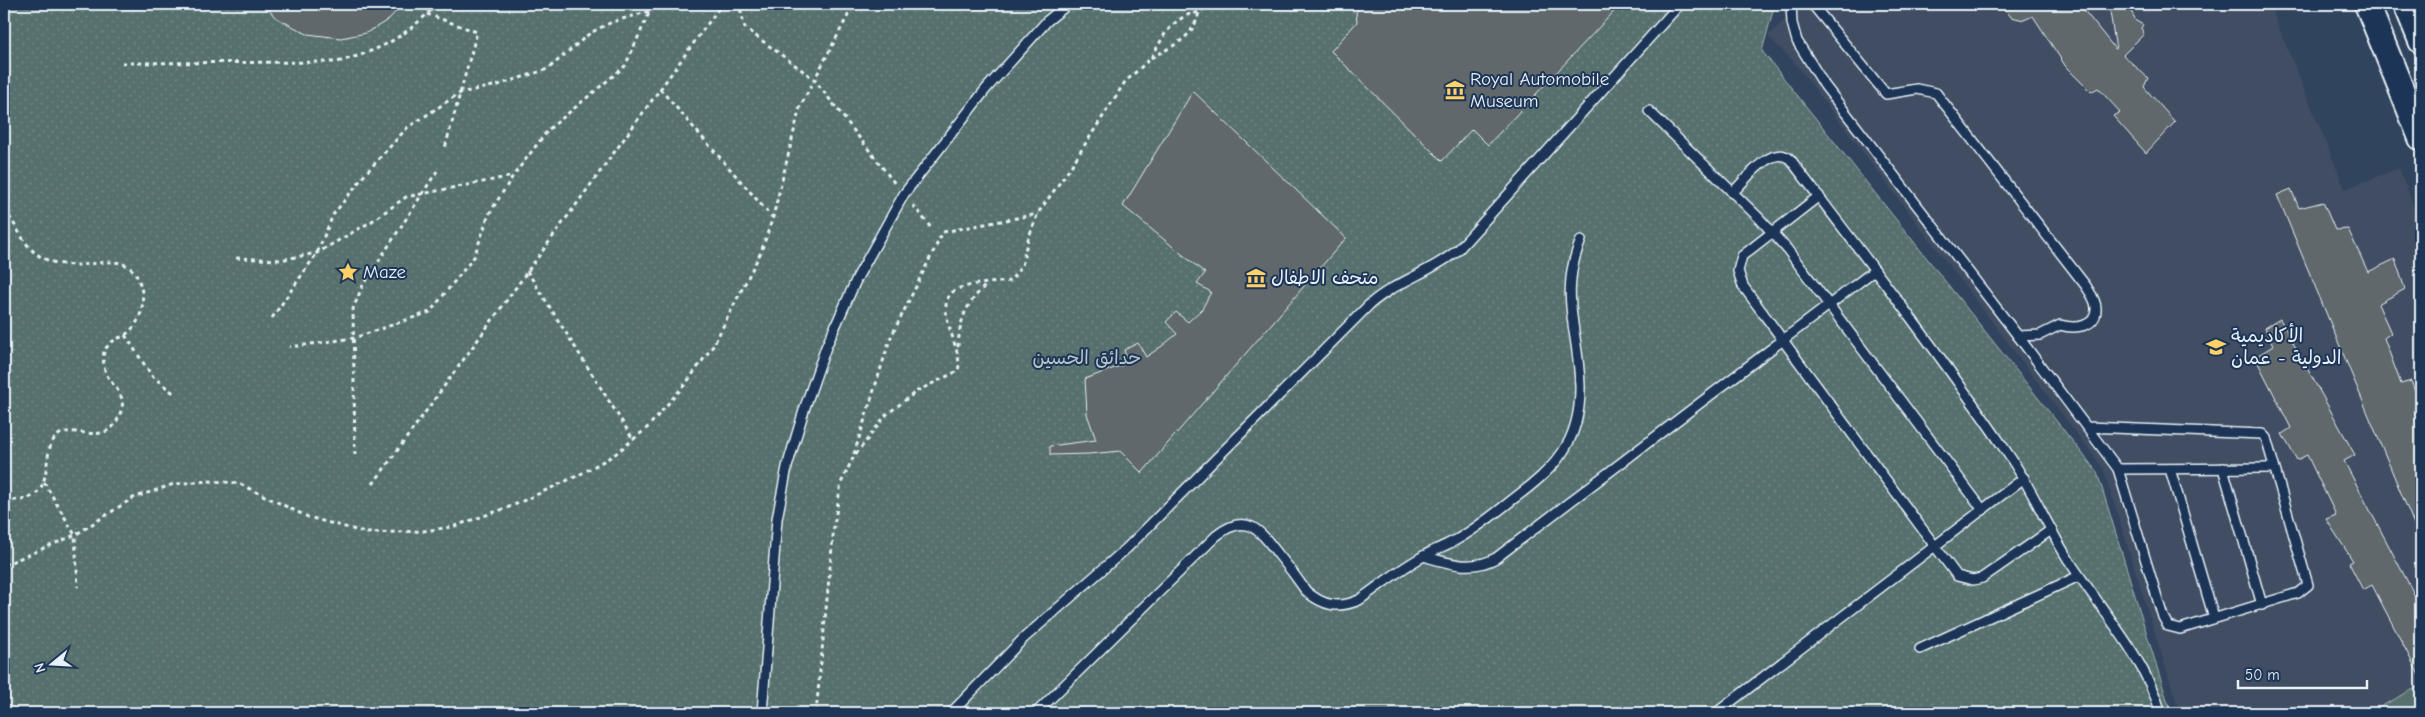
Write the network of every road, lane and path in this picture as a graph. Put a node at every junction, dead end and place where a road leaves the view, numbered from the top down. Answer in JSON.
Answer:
{"nodes":[{"id":1,"x":437,"y":4,"type":"edge"},
{"id":2,"x":722,"y":4,"type":"edge"},
{"id":3,"x":735,"y":4,"type":"edge"},
{"id":4,"x":854,"y":4,"type":"edge"},
{"id":5,"x":1068,"y":4,"type":"edge"},
{"id":6,"x":1211,"y":4,"type":"edge"},
{"id":7,"x":1680,"y":4,"type":"edge"},
{"id":8,"x":1791,"y":4,"type":"edge"},
{"id":9,"x":1812,"y":4,"type":"edge"},
{"id":10,"x":2367,"y":4,"type":"edge"},
{"id":11,"x":2406,"y":4,"type":"edge"},
{"id":12,"x":1199,"y":12,"type":"junction"},
{"id":13,"x":427,"y":14,"type":"junction"},
{"id":14,"x":2421,"y":41,"type":"edge"},
{"id":15,"x":1151,"y":58,"type":"junction"},
{"id":16,"x":122,"y":63,"type":"dead end"},
{"id":17,"x":814,"y":79,"type":"junction"},
{"id":18,"x":660,"y":89,"type":"junction"},
{"id":19,"x":460,"y":93,"type":"junction"},
{"id":20,"x":1649,"y":112,"type":"dead end"},
{"id":21,"x":2421,"y":138,"type":"edge"},
{"id":22,"x":445,"y":148,"type":"dead end"},
{"id":23,"x":437,"y":171,"type":"dead end"},
{"id":24,"x":513,"y":176,"type":"junction"},
{"id":25,"x":1732,"y":193,"type":"junction"},
{"id":26,"x":422,"y":194,"type":"junction"},
{"id":27,"x":904,"y":194,"type":"junction"},
{"id":28,"x":1819,"y":196,"type":"junction"},
{"id":29,"x":4,"y":210,"type":"edge"},
{"id":30,"x":1038,"y":214,"type":"junction"},
{"id":31,"x":773,"y":217,"type":"junction"},
{"id":32,"x":932,"y":229,"type":"dead end"},
{"id":33,"x":1771,"y":232,"type":"junction"},
{"id":34,"x":1581,"y":240,"type":"dead end"},
{"id":35,"x":317,"y":253,"type":"junction"},
{"id":36,"x":236,"y":258,"type":"dead end"},
{"id":37,"x":1875,"y":270,"type":"junction"},
{"id":38,"x":528,"y":271,"type":"junction"},
{"id":39,"x":986,"y":284,"type":"junction"},
{"id":40,"x":1827,"y":306,"type":"junction"},
{"id":41,"x":272,"y":318,"type":"dead end"},
{"id":42,"x":125,"y":335,"type":"junction"},
{"id":43,"x":2018,"y":336,"type":"junction"},
{"id":44,"x":354,"y":338,"type":"junction"},
{"id":45,"x":1783,"y":340,"type":"junction"},
{"id":46,"x":290,"y":347,"type":"dead end"},
{"id":47,"x":958,"y":351,"type":"junction"},
{"id":48,"x":176,"y":395,"type":"dead end"},
{"id":49,"x":2087,"y":427,"type":"junction"},
{"id":50,"x":633,"y":439,"type":"junction"},
{"id":51,"x":355,"y":454,"type":"dead end"},
{"id":52,"x":853,"y":458,"type":"junction"},
{"id":53,"x":2223,"y":468,"type":"junction"},
{"id":54,"x":2273,"y":468,"type":"junction"},
{"id":55,"x":2118,"y":469,"type":"junction"},
{"id":56,"x":2170,"y":469,"type":"junction"},
{"id":57,"x":2024,"y":478,"type":"junction"},
{"id":58,"x":44,"y":482,"type":"junction"},
{"id":59,"x":373,"y":484,"type":"dead end"},
{"id":60,"x":4,"y":499,"type":"edge"},
{"id":61,"x":1983,"y":510,"type":"junction"},
{"id":62,"x":2051,"y":530,"type":"junction"},
{"id":63,"x":75,"y":535,"type":"junction"},
{"id":64,"x":1934,"y":548,"type":"junction"},
{"id":65,"x":1423,"y":556,"type":"junction"},
{"id":66,"x":4,"y":566,"type":"edge"},
{"id":67,"x":2079,"y":576,"type":"junction"},
{"id":68,"x":78,"y":587,"type":"dead end"},
{"id":69,"x":2262,"y":604,"type":"junction"},
{"id":70,"x":2214,"y":618,"type":"junction"},
{"id":71,"x":1920,"y":649,"type":"dead end"},
{"id":72,"x":762,"y":713,"type":"edge"},
{"id":73,"x":816,"y":713,"type":"edge"},
{"id":74,"x":951,"y":713,"type":"edge"},
{"id":75,"x":1036,"y":713,"type":"edge"},
{"id":76,"x":1716,"y":713,"type":"edge"},
{"id":77,"x":2161,"y":713,"type":"edge"}],
"edges":[{"from":1,"to":13,"type":"path"},
{"from":2,"to":18,"type":"path"},
{"from":3,"to":17,"type":"path"},
{"from":4,"to":17,"type":"path"},
{"from":5,"to":27,"type":"lane"},
{"from":6,"to":12,"type":"path"},
{"from":7,"to":74,"type":"lane"},
{"from":8,"to":43,"type":"lane"},
{"from":9,"to":43,"type":"lane"},
{"from":10,"to":21,"type":"main road"},
{"from":11,"to":14,"type":"main road"},
{"from":12,"to":15,"type":"path"},
{"from":12,"to":15,"type":"path"},
{"from":13,"to":16,"type":"path"},
{"from":13,"to":19,"type":"path"},
{"from":15,"to":30,"type":"path"},
{"from":17,"to":27,"type":"path"},
{"from":17,"to":31,"type":"path"},
{"from":18,"to":31,"type":"path"},
{"from":18,"to":38,"type":"path"},
{"from":19,"to":22,"type":"path"},
{"from":19,"to":24,"type":"path"},
{"from":19,"to":35,"type":"path"},
{"from":20,"to":25,"type":"lane"},
{"from":23,"to":26,"type":"path"},
{"from":24,"to":26,"type":"path"},
{"from":24,"to":44,"type":"path"},
{"from":25,"to":28,"type":"lane"},
{"from":25,"to":33,"type":"lane"},
{"from":26,"to":35,"type":"path"},
{"from":26,"to":44,"type":"path"},
{"from":27,"to":32,"type":"path"},
{"from":27,"to":72,"type":"lane"},
{"from":28,"to":33,"type":"lane"},
{"from":28,"to":37,"type":"lane"},
{"from":29,"to":42,"type":"path"},
{"from":30,"to":39,"type":"path"},
{"from":30,"to":52,"type":"path"},
{"from":31,"to":50,"type":"path"},
{"from":33,"to":40,"type":"lane"},
{"from":33,"to":45,"type":"lane"},
{"from":34,"to":65,"type":"lane"},
{"from":35,"to":36,"type":"path"},
{"from":35,"to":41,"type":"path"},
{"from":37,"to":40,"type":"lane"},
{"from":37,"to":57,"type":"lane"},
{"from":38,"to":50,"type":"path"},
{"from":38,"to":59,"type":"path"},
{"from":39,"to":47,"type":"path"},
{"from":39,"to":47,"type":"path"},
{"from":40,"to":45,"type":"lane"},
{"from":40,"to":61,"type":"lane"},
{"from":42,"to":48,"type":"path"},
{"from":42,"to":58,"type":"path"},
{"from":43,"to":49,"type":"lane"},
{"from":44,"to":46,"type":"path"},
{"from":44,"to":51,"type":"path"},
{"from":45,"to":64,"type":"lane"},
{"from":45,"to":65,"type":"lane"},
{"from":47,"to":52,"type":"path"},
{"from":49,"to":54,"type":"lane"},
{"from":49,"to":55,"type":"lane"},
{"from":50,"to":63,"type":"path"},
{"from":52,"to":73,"type":"path"},
{"from":53,"to":54,"type":"lane"},
{"from":53,"to":56,"type":"lane"},
{"from":53,"to":69,"type":"lane"},
{"from":54,"to":69,"type":"lane"},
{"from":55,"to":56,"type":"lane"},
{"from":55,"to":70,"type":"lane"},
{"from":56,"to":70,"type":"lane"},
{"from":57,"to":61,"type":"lane"},
{"from":57,"to":62,"type":"lane"},
{"from":58,"to":60,"type":"path"},
{"from":58,"to":63,"type":"path"},
{"from":61,"to":64,"type":"lane"},
{"from":62,"to":64,"type":"lane"},
{"from":62,"to":67,"type":"lane"},
{"from":63,"to":66,"type":"path"},
{"from":63,"to":68,"type":"path"},
{"from":64,"to":76,"type":"lane"},
{"from":65,"to":75,"type":"lane"},
{"from":67,"to":71,"type":"lane"},
{"from":67,"to":77,"type":"lane"},
{"from":69,"to":70,"type":"lane"}]}
